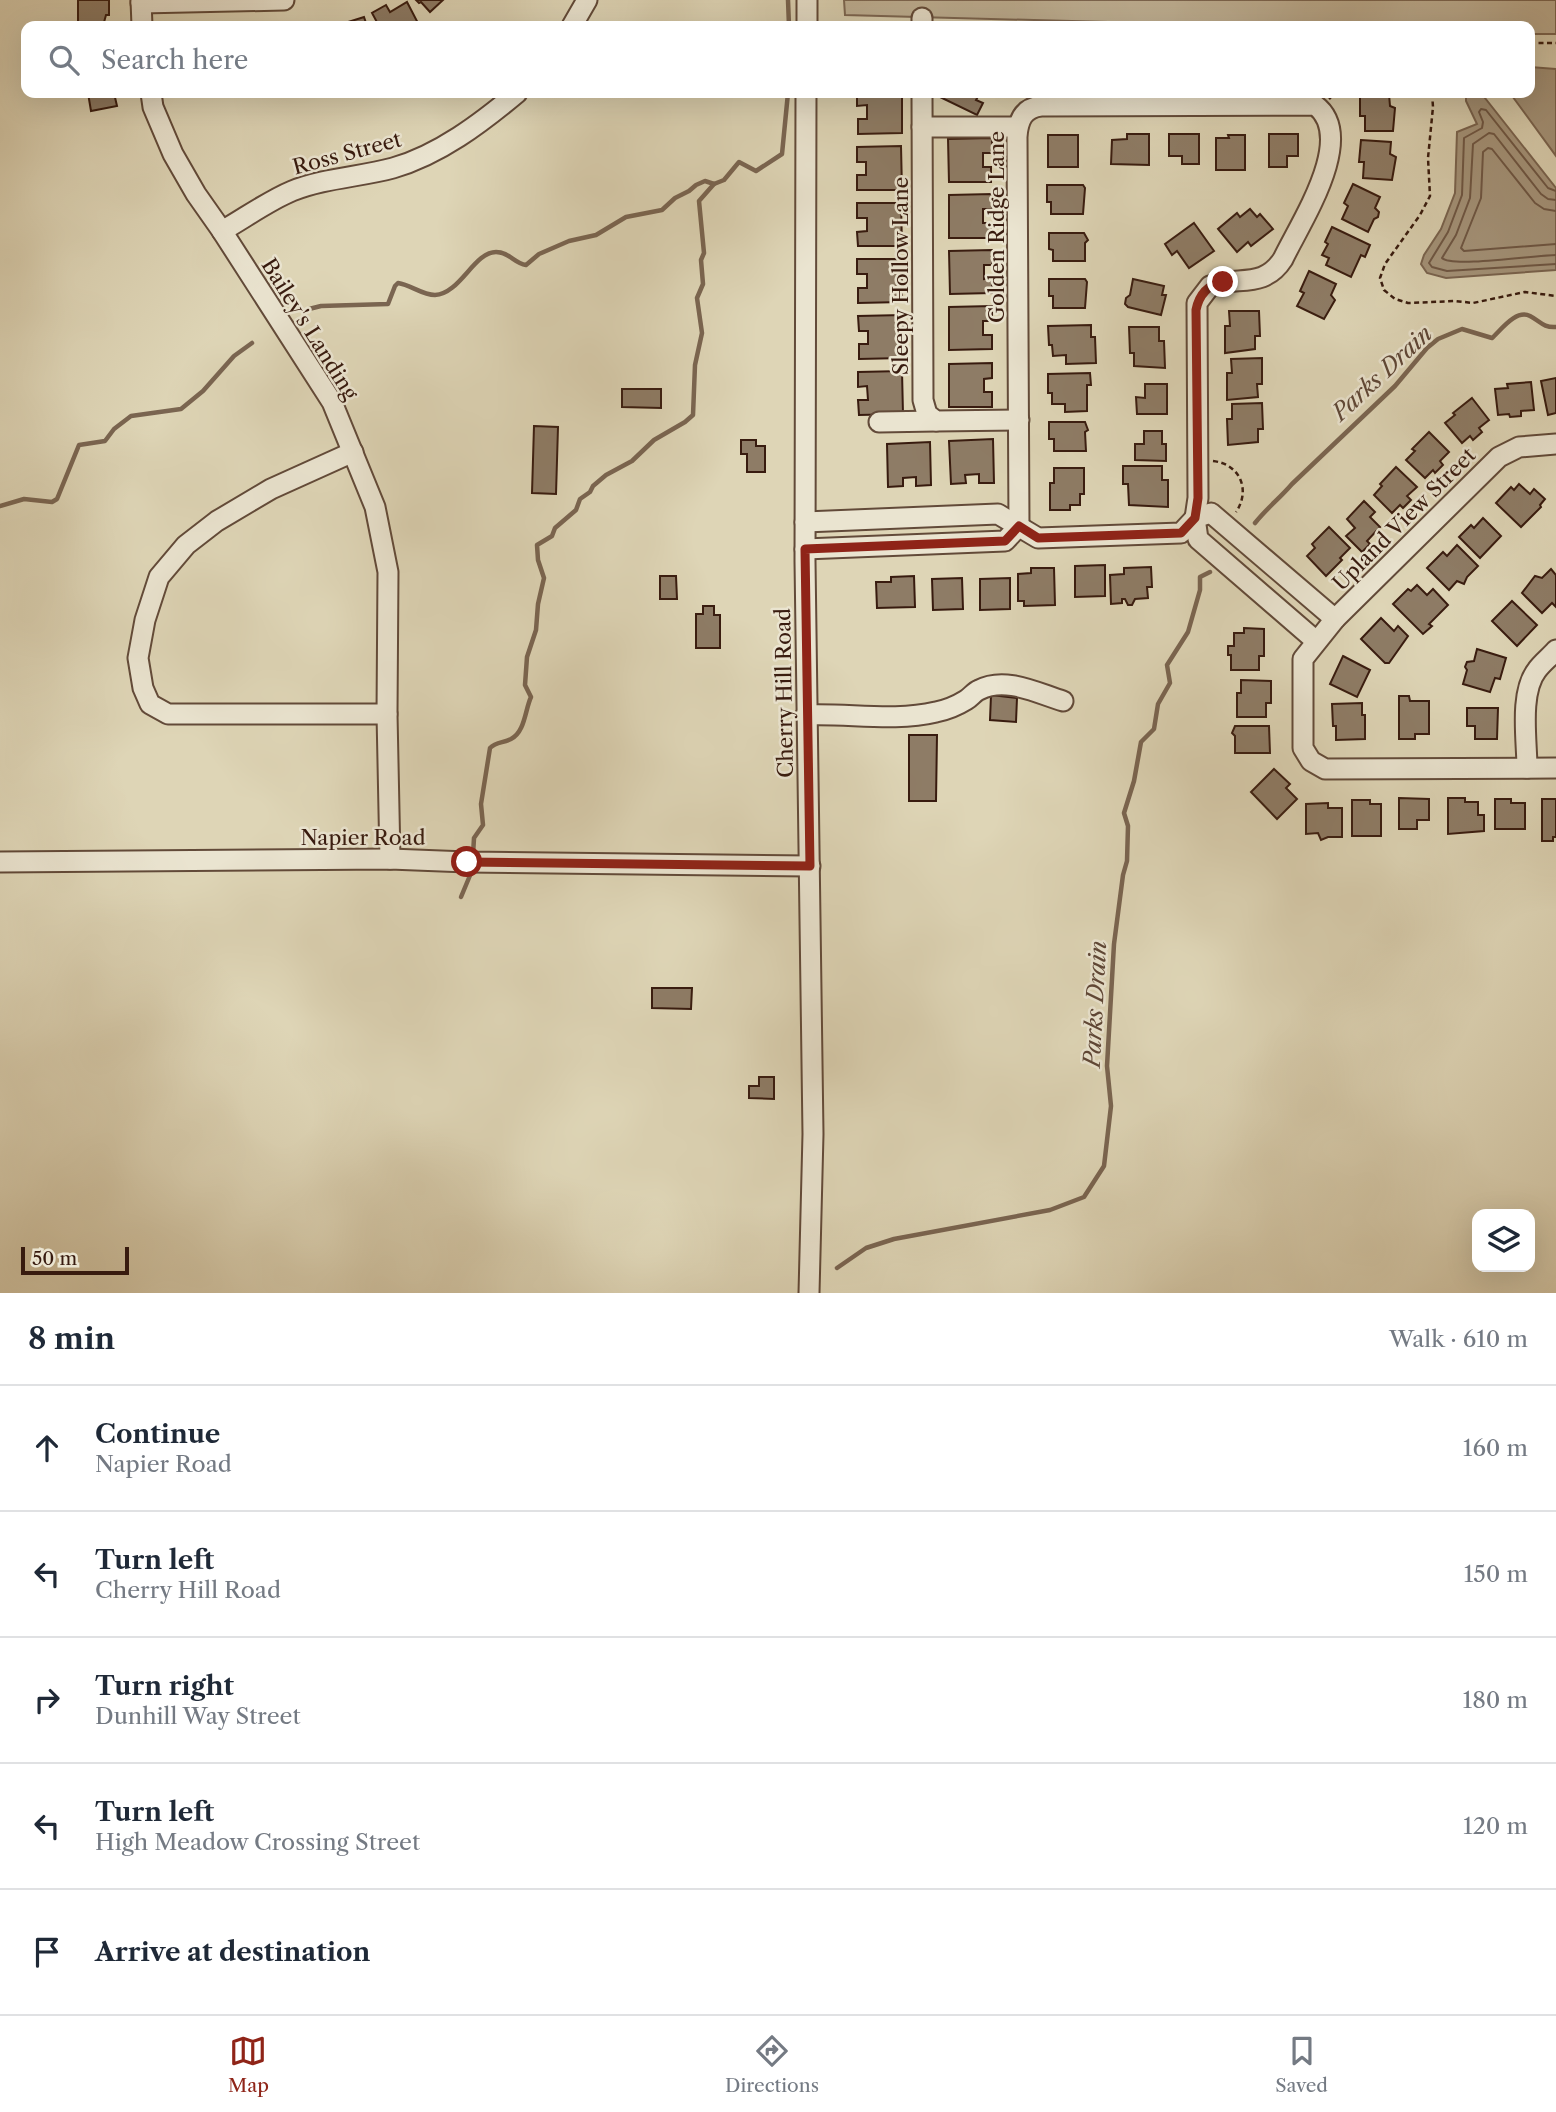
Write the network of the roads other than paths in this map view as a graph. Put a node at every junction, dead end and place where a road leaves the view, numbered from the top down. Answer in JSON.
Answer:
{"nodes":[{"id":1,"x":284,"y":0,"type":"edge"},
{"id":2,"x":587,"y":0,"type":"edge"},
{"id":3,"x":807,"y":0,"type":"edge"},
{"id":4,"x":141,"y":1,"type":"edge"},
{"id":5,"x":142,"y":21,"type":"edge"},
{"id":6,"x":575,"y":21,"type":"edge"},
{"id":7,"x":807,"y":21,"type":"edge"},
{"id":8,"x":152,"y":98,"type":"edge"},
{"id":9,"x":511,"y":98,"type":"edge"},
{"id":10,"x":806,"y":98,"type":"edge"},
{"id":11,"x":922,"y":98,"type":"edge"},
{"id":12,"x":922,"y":127,"type":"junction"},
{"id":13,"x":1018,"y":127,"type":"junction"},
{"id":14,"x":222,"y":231,"type":"junction"},
{"id":15,"x":1019,"y":420,"type":"junction"},
{"id":16,"x":936,"y":421,"type":"junction"},
{"id":17,"x":879,"y":422,"type":"dead end"},
{"id":18,"x":1556,"y":444,"type":"edge"},
{"id":19,"x":353,"y":452,"type":"junction"},
{"id":20,"x":921,"y":517,"type":"junction"},
{"id":21,"x":1195,"y":518,"type":"junction"},
{"id":22,"x":805,"y":522,"type":"junction"},
{"id":23,"x":1019,"y":526,"type":"junction"},
{"id":24,"x":922,"y":545,"type":"junction"},
{"id":25,"x":805,"y":549,"type":"junction"},
{"id":26,"x":1335,"y":619,"type":"junction"},
{"id":27,"x":1316,"y":641,"type":"junction"},
{"id":28,"x":1556,"y":650,"type":"edge"},
{"id":29,"x":1063,"y":701,"type":"dead end"},
{"id":30,"x":387,"y":714,"type":"junction"},
{"id":31,"x":806,"y":715,"type":"junction"},
{"id":32,"x":1527,"y":768,"type":"junction"},
{"id":33,"x":1556,"y":768,"type":"edge"},
{"id":34,"x":390,"y":859,"type":"junction"},
{"id":35,"x":0,"y":862,"type":"edge"},
{"id":36,"x":810,"y":866,"type":"junction"},
{"id":37,"x":809,"y":1293,"type":"edge"}],
"edges":[{"from":1,"to":4,"type":"street"},
{"from":2,"to":6,"type":"street"},
{"from":3,"to":7,"type":"street"},
{"from":4,"to":5,"type":"street"},
{"from":8,"to":14,"type":"street","name":"Bailey's Landing"},
{"from":9,"to":14,"type":"street","name":"Ross Street"},
{"from":10,"to":22,"type":"street","name":"Cherry Hill Road"},
{"from":11,"to":12,"type":"street","name":"Sleepy Hollow Lane"},
{"from":12,"to":13,"type":"street"},
{"from":12,"to":16,"type":"street","name":"Sleepy Hollow Lane"},
{"from":13,"to":15,"type":"street","name":"Golden Ridge Lane"},
{"from":13,"to":21,"type":"street","name":"Golden Ridge Lane"},
{"from":14,"to":19,"type":"street","name":"Bailey's Landing"},
{"from":15,"to":16,"type":"street"},
{"from":15,"to":23,"type":"street","name":"Golden Ridge Lane"},
{"from":16,"to":17,"type":"street"},
{"from":18,"to":26,"type":"street","name":"Upland View Street"},
{"from":19,"to":30,"type":"street","name":"Bailey's Landing"},
{"from":19,"to":30,"type":"street"},
{"from":20,"to":22,"type":"street"},
{"from":20,"to":23,"type":"street"},
{"from":20,"to":24,"type":"street"},
{"from":21,"to":23,"type":"street"},
{"from":21,"to":26,"type":"street"},
{"from":21,"to":27,"type":"street"},
{"from":22,"to":25,"type":"street","name":"Cherry Hill Road"},
{"from":23,"to":24,"type":"street"},
{"from":24,"to":25,"type":"street"},
{"from":25,"to":31,"type":"street","name":"Cherry Hill Road"},
{"from":26,"to":27,"type":"street","name":"Upland View Street"},
{"from":27,"to":32,"type":"street","name":"Upland View Street"},
{"from":28,"to":32,"type":"street"},
{"from":29,"to":31,"type":"street"},
{"from":30,"to":34,"type":"street","name":"Bailey's Landing"},
{"from":31,"to":36,"type":"street","name":"Cherry Hill Road"},
{"from":32,"to":33,"type":"street"},
{"from":34,"to":35,"type":"street","name":"Napier Road"},
{"from":34,"to":36,"type":"street","name":"Napier Road"},
{"from":36,"to":37,"type":"street","name":"Cherry Hill Road"}]}
